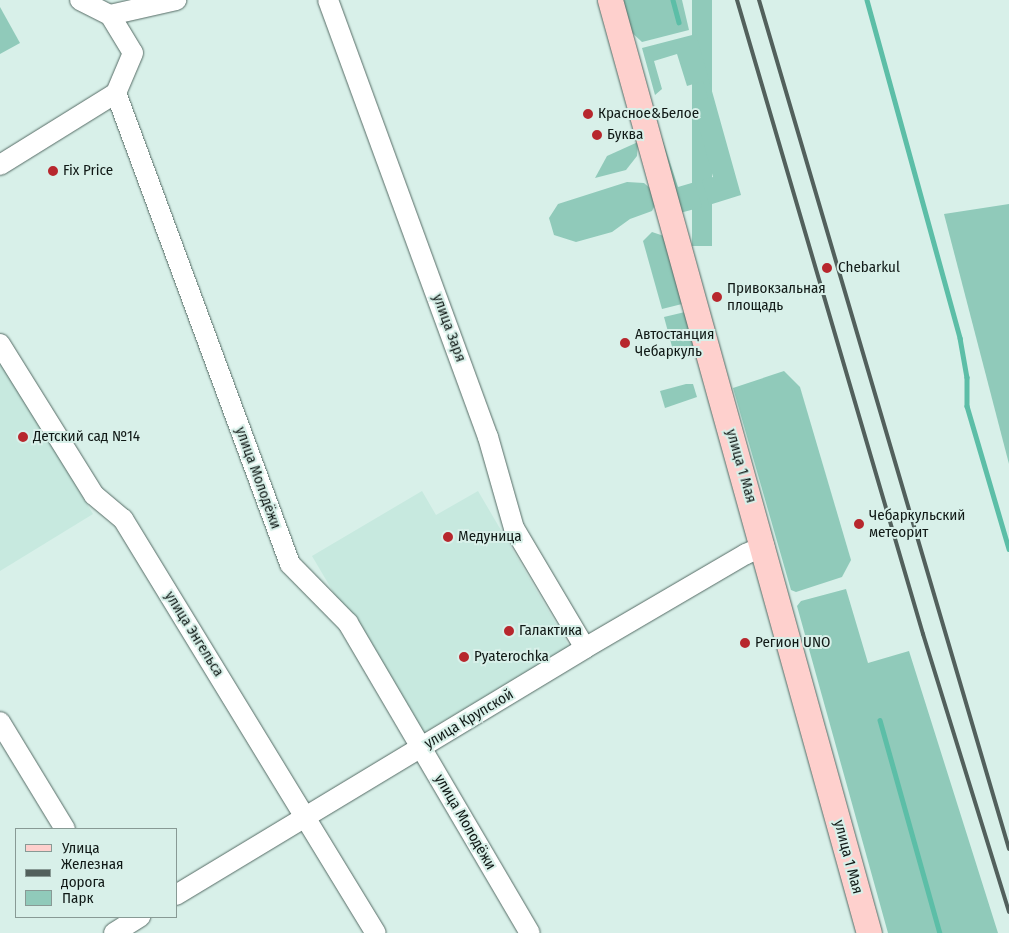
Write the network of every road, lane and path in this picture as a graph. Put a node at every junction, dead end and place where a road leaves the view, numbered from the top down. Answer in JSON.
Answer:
{"nodes":[{"id":1,"x":80,"y":0,"type":"edge"},
{"id":2,"x":176,"y":0,"type":"edge"},
{"id":3,"x":328,"y":0,"type":"edge"},
{"id":4,"x":610,"y":0,"type":"edge"},
{"id":5,"x":110,"y":15,"type":"junction"},
{"id":6,"x":116,"y":93,"type":"junction"},
{"id":7,"x":0,"y":165,"type":"edge"},
{"id":8,"x":0,"y":344,"type":"edge"},
{"id":9,"x":764,"y":546,"type":"junction"},
{"id":10,"x":585,"y":648,"type":"junction"},
{"id":11,"x":0,"y":722,"type":"edge"},
{"id":12,"x":421,"y":747,"type":"junction"},
{"id":13,"x":307,"y":816,"type":"junction"},
{"id":14,"x":64,"y":828,"type":"edge"},
{"id":15,"x":178,"y":894,"type":"edge"},
{"id":16,"x":376,"y":933,"type":"edge"},
{"id":17,"x":530,"y":933,"type":"edge"},
{"id":18,"x":868,"y":933,"type":"edge"}],
"edges":[{"from":1,"to":5,"type":"street"},
{"from":2,"to":5,"type":"street"},
{"from":3,"to":10,"type":"street","name":"улица Заря"},
{"from":4,"to":9,"type":"main road","name":"улица 1 Мая"},
{"from":5,"to":6,"type":"street"},
{"from":6,"to":7,"type":"street"},
{"from":6,"to":12,"type":"street","name":"улица Молодёжи"},
{"from":8,"to":13,"type":"street","name":"улица Энгельса"},
{"from":9,"to":10,"type":"street","name":"улица Крупской"},
{"from":9,"to":18,"type":"main road","name":"улица 1 Мая"},
{"from":10,"to":12,"type":"street","name":"улица Крупской"},
{"from":11,"to":14,"type":"street"},
{"from":12,"to":13,"type":"street","name":"улица Крупской"},
{"from":12,"to":17,"type":"street","name":"улица Молодёжи"},
{"from":13,"to":15,"type":"street","name":"улица Крупской"},
{"from":13,"to":16,"type":"street","name":"улица Энгельса"}]}
